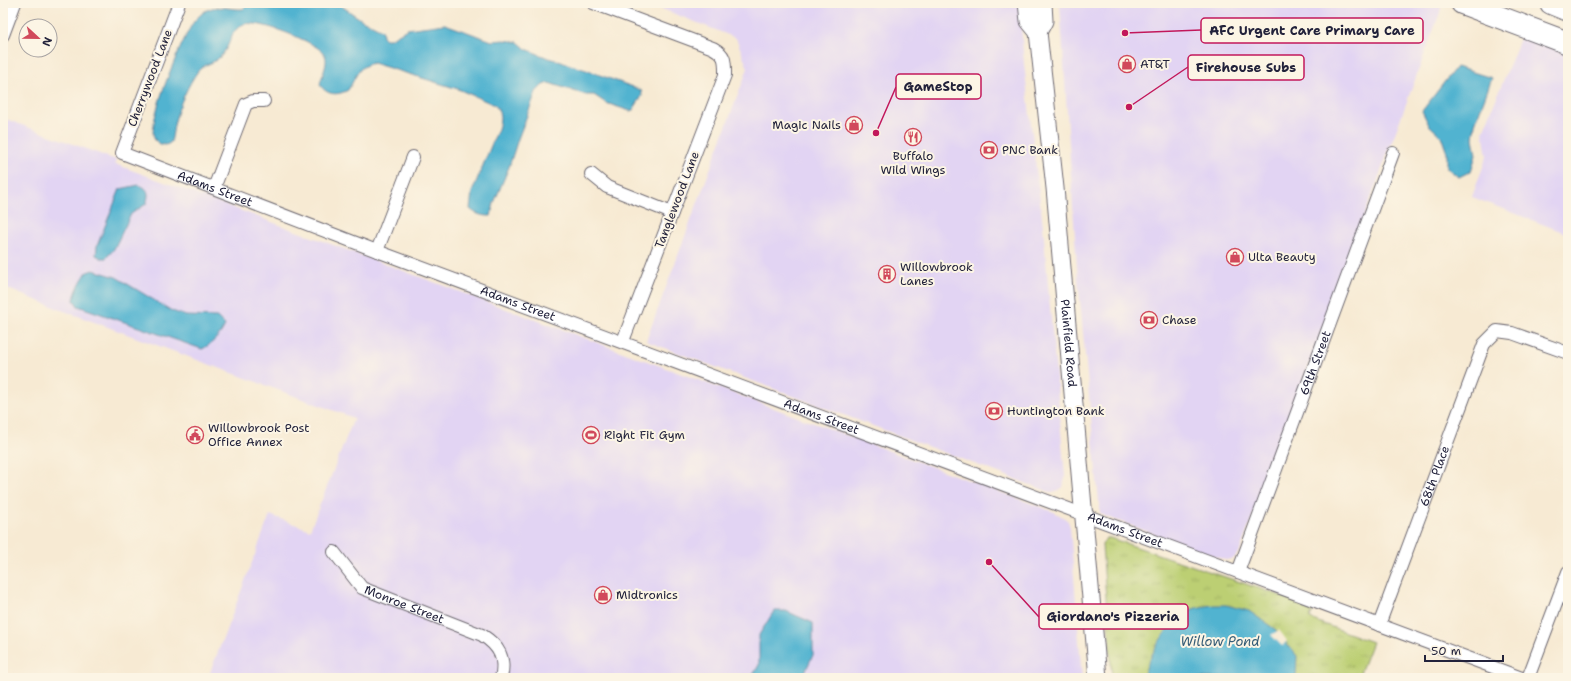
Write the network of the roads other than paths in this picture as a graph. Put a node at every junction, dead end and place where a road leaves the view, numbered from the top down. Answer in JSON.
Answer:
{"nodes":[{"id":1,"x":15,"y":3,"type":"edge"},
{"id":2,"x":178,"y":3,"type":"edge"},
{"id":3,"x":593,"y":3,"type":"edge"},
{"id":4,"x":1027,"y":3,"type":"edge"},
{"id":5,"x":1043,"y":3,"type":"edge"},
{"id":6,"x":1551,"y":3,"type":"edge"},
{"id":7,"x":1467,"y":4,"type":"edge"},
{"id":8,"x":1568,"y":10,"type":"edge"},
{"id":9,"x":1038,"y":32,"type":"junction"},
{"id":10,"x":3,"y":35,"type":"edge"},
{"id":11,"x":1568,"y":43,"type":"edge"},
{"id":12,"x":264,"y":101,"type":"dead end"},
{"id":13,"x":122,"y":153,"type":"joint"},
{"id":14,"x":1393,"y":153,"type":"dead end"},
{"id":15,"x":413,"y":157,"type":"dead end"},
{"id":16,"x":591,"y":174,"type":"dead end"},
{"id":17,"x":214,"y":188,"type":"junction"},
{"id":18,"x":672,"y":213,"type":"junction"},
{"id":19,"x":377,"y":250,"type":"junction"},
{"id":20,"x":623,"y":341,"type":"junction"},
{"id":21,"x":1568,"y":353,"type":"edge"},
{"id":22,"x":1084,"y":513,"type":"junction"},
{"id":23,"x":334,"y":552,"type":"dead end"},
{"id":24,"x":1238,"y":572,"type":"junction"},
{"id":25,"x":1568,"y":572,"type":"edge"},
{"id":26,"x":1379,"y":625,"type":"junction"},
{"id":27,"x":501,"y":678,"type":"edge"},
{"id":28,"x":1098,"y":678,"type":"edge"},
{"id":29,"x":1522,"y":678,"type":"edge"},
{"id":30,"x":1528,"y":678,"type":"edge"}],
"edges":[{"from":1,"to":10,"type":"street"},
{"from":2,"to":13,"type":"street","name":"Cherrywood Lane"},
{"from":3,"to":18,"type":"street","name":"Tanglewood Lane"},
{"from":4,"to":9,"type":"main road","name":"Plainfield Road"},
{"from":5,"to":9,"type":"main road","name":"Plainfield Road"},
{"from":6,"to":8,"type":"highway"},
{"from":7,"to":11,"type":"highway"},
{"from":9,"to":22,"type":"main road","name":"Plainfield Road"},
{"from":12,"to":17,"type":"street"},
{"from":13,"to":17,"type":"street","name":"Adams Street"},
{"from":14,"to":24,"type":"street","name":"69th Street"},
{"from":15,"to":19,"type":"street"},
{"from":16,"to":18,"type":"street"},
{"from":17,"to":19,"type":"street","name":"Adams Street"},
{"from":18,"to":20,"type":"street","name":"Tanglewood Lane"},
{"from":19,"to":20,"type":"street","name":"Adams Street"},
{"from":20,"to":22,"type":"street","name":"Adams Street"},
{"from":21,"to":26,"type":"street","name":"68th Place"},
{"from":22,"to":24,"type":"street","name":"Adams Street"},
{"from":22,"to":28,"type":"main road","name":"Plainfield Road"},
{"from":23,"to":27,"type":"street","name":"Monroe Street"},
{"from":24,"to":26,"type":"street","name":"Adams Street"},
{"from":25,"to":30,"type":"street"},
{"from":26,"to":29,"type":"street","name":"Adams Street"}]}
